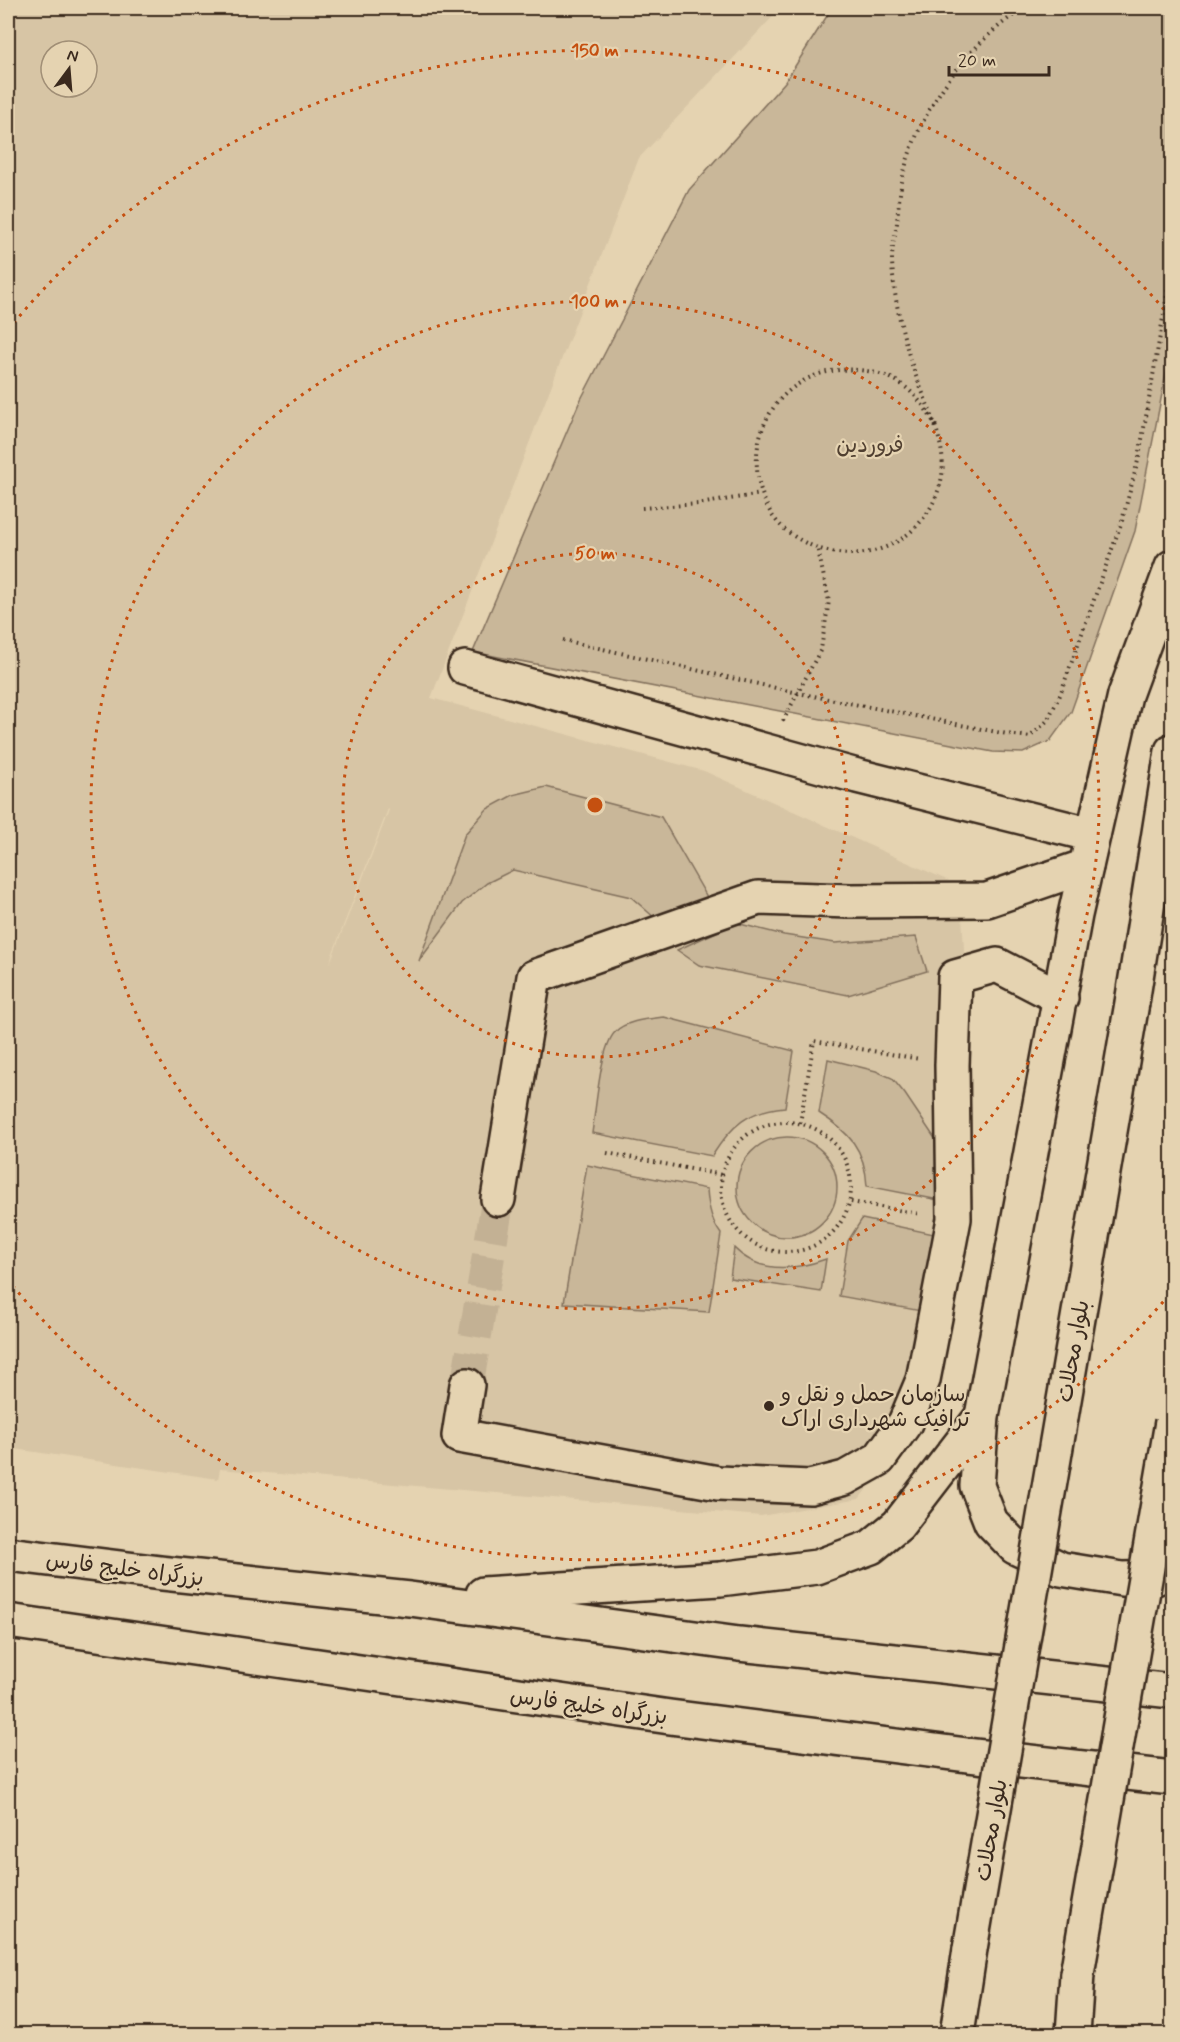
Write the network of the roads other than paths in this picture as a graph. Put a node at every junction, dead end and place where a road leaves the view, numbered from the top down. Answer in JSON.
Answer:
{"nodes":[{"id":1,"x":1173,"y":567,"type":"edge"},
{"id":2,"x":465,"y":668,"type":"dead end"},
{"id":3,"x":1173,"y":751,"type":"edge"},
{"id":4,"x":1093,"y":835,"type":"junction"},
{"id":5,"x":1086,"y":866,"type":"junction"},
{"id":6,"x":1061,"y":998,"type":"junction"},
{"id":7,"x":498,"y":1199,"type":"tunnel mouth"},
{"id":8,"x":467,"y":1385,"type":"tunnel mouth"},
{"id":9,"x":982,"y":1416,"type":"junction"},
{"id":10,"x":1173,"y":1422,"type":"edge"},
{"id":11,"x":8,"y":1554,"type":"edge"},
{"id":12,"x":1173,"y":1568,"type":"edge"},
{"id":13,"x":410,"y":1599,"type":"junction"},
{"id":14,"x":8,"y":1621,"type":"edge"},
{"id":15,"x":1173,"y":1691,"type":"edge"},
{"id":16,"x":1173,"y":1778,"type":"edge"},
{"id":17,"x":957,"y":2034,"type":"edge"},
{"id":18,"x":1073,"y":2034,"type":"edge"}],
"edges":[{"from":1,"to":4,"type":"main road"},
{"from":2,"to":4,"type":"main road"},
{"from":3,"to":17,"type":"main road","name":"بلوار محلات","bridge":true},
{"from":4,"to":5,"type":"main road"},
{"from":5,"to":6,"type":"main road"},
{"from":5,"to":7,"type":"main road"},
{"from":6,"to":8,"type":"main road"},
{"from":6,"to":9,"type":"main road"},
{"from":9,"to":12,"type":"main road"},
{"from":9,"to":13,"type":"main road"},
{"from":10,"to":18,"type":"main road","bridge":true},
{"from":11,"to":13,"type":"main road","name":"بزرگراه خلیج فارس"},
{"from":13,"to":15,"type":"main road","name":"بزرگراه خلیج فارس"},
{"from":14,"to":16,"type":"main road","name":"بزرگراه خلیج فارس"}]}
